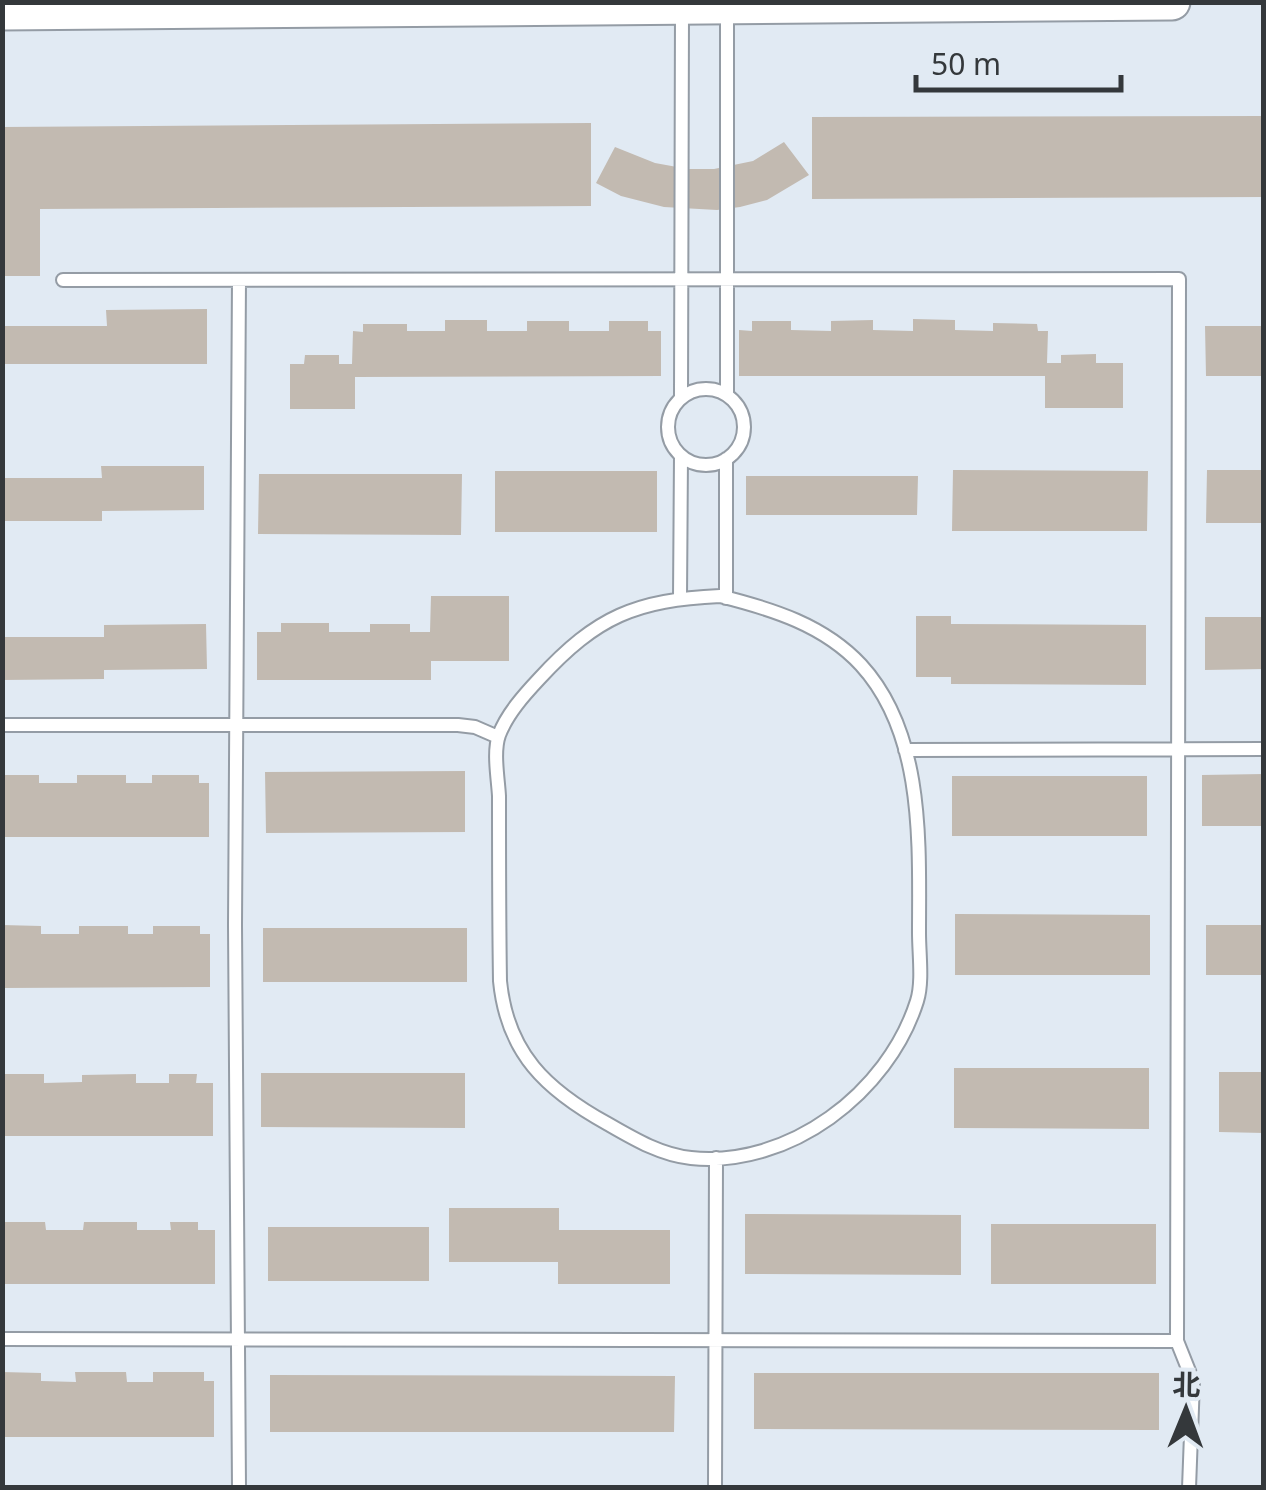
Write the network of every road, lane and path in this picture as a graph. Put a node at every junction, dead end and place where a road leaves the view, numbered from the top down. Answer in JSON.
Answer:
{"nodes":[{"id":1,"x":1172,"y":2,"type":"edge"},
{"id":2,"x":682,"y":6,"type":"junction"},
{"id":3,"x":728,"y":6,"type":"junction"},
{"id":4,"x":2,"y":12,"type":"edge"},
{"id":5,"x":682,"y":279,"type":"junction"},
{"id":6,"x":727,"y":279,"type":"junction"},
{"id":7,"x":63,"y":280,"type":"dead end"},
{"id":8,"x":239,"y":280,"type":"junction"},
{"id":9,"x":726,"y":395,"type":"junction"},
{"id":10,"x":681,"y":397,"type":"junction"},
{"id":11,"x":682,"y":456,"type":"junction"},
{"id":12,"x":726,"y":459,"type":"junction"},
{"id":13,"x":680,"y":598,"type":"junction"},
{"id":14,"x":726,"y":598,"type":"junction"},
{"id":15,"x":2,"y":725,"type":"edge"},
{"id":16,"x":236,"y":727,"type":"junction"},
{"id":17,"x":498,"y":737,"type":"junction"},
{"id":18,"x":1264,"y":749,"type":"edge"},
{"id":19,"x":904,"y":750,"type":"junction"},
{"id":20,"x":1178,"y":750,"type":"junction"},
{"id":21,"x":716,"y":1158,"type":"junction"},
{"id":22,"x":2,"y":1339,"type":"edge"},
{"id":23,"x":238,"y":1339,"type":"junction"},
{"id":24,"x":716,"y":1340,"type":"junction"},
{"id":25,"x":1178,"y":1342,"type":"junction"},
{"id":26,"x":239,"y":1488,"type":"edge"},
{"id":27,"x":715,"y":1488,"type":"edge"},
{"id":28,"x":1189,"y":1488,"type":"edge"}],
"edges":[{"from":1,"to":3,"type":"main road"},
{"from":2,"to":3,"type":"main road"},
{"from":2,"to":4,"type":"main road"},
{"from":2,"to":5,"type":"lane"},
{"from":3,"to":6,"type":"lane"},
{"from":5,"to":6,"type":"lane"},
{"from":5,"to":8,"type":"lane"},
{"from":5,"to":10,"type":"lane"},
{"from":6,"to":9,"type":"lane"},
{"from":6,"to":20,"type":"lane"},
{"from":7,"to":8,"type":"lane"},
{"from":8,"to":16,"type":"lane"},
{"from":9,"to":10,"type":"lane"},
{"from":9,"to":12,"type":"lane"},
{"from":10,"to":11,"type":"lane"},
{"from":11,"to":12,"type":"lane"},
{"from":11,"to":13,"type":"lane"},
{"from":12,"to":14,"type":"lane"},
{"from":13,"to":14,"type":"lane"},
{"from":13,"to":17,"type":"lane"},
{"from":14,"to":19,"type":"lane"},
{"from":15,"to":16,"type":"lane"},
{"from":16,"to":17,"type":"lane"},
{"from":16,"to":23,"type":"lane"},
{"from":17,"to":21,"type":"lane"},
{"from":18,"to":20,"type":"lane"},
{"from":19,"to":20,"type":"lane"},
{"from":19,"to":21,"type":"lane"},
{"from":20,"to":25,"type":"lane"},
{"from":21,"to":24,"type":"lane"},
{"from":22,"to":23,"type":"lane"},
{"from":23,"to":24,"type":"lane"},
{"from":23,"to":26,"type":"lane"},
{"from":24,"to":25,"type":"lane"},
{"from":24,"to":27,"type":"lane"},
{"from":25,"to":28,"type":"lane"}]}
